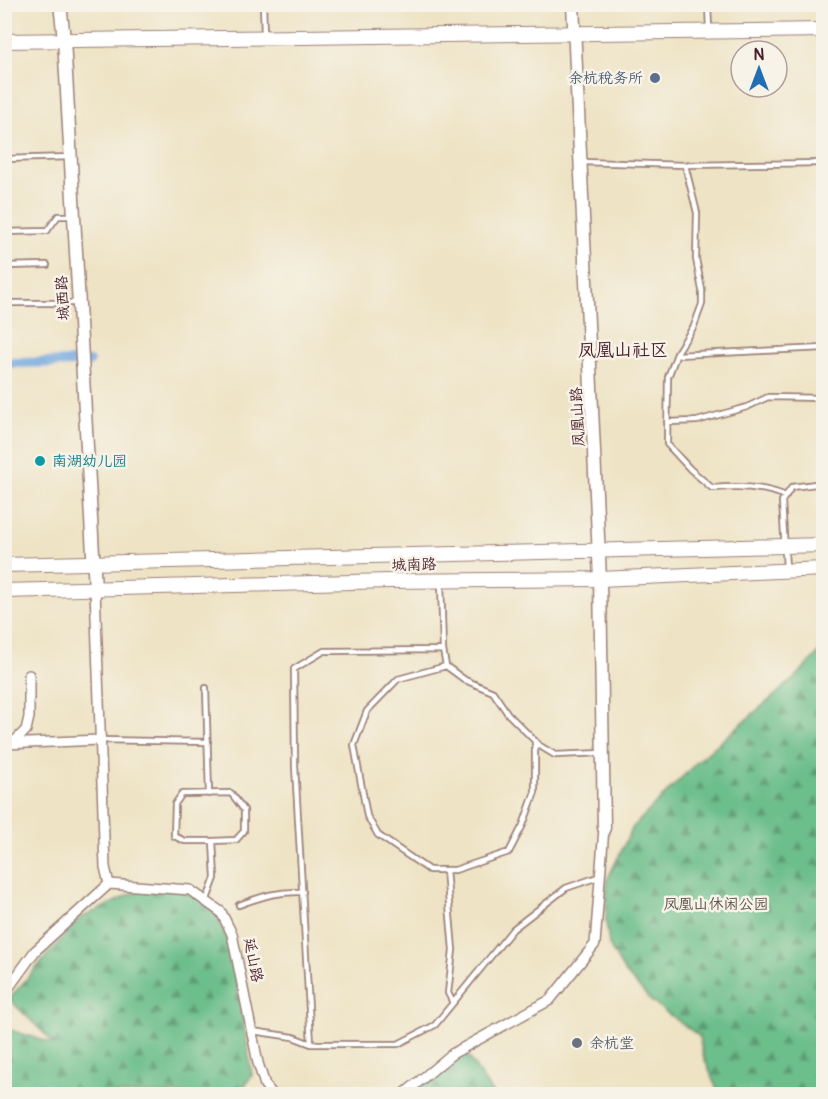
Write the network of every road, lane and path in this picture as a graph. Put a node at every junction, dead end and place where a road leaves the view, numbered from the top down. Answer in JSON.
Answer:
{"nodes":[{"id":1,"x":60,"y":4,"type":"edge"},
{"id":2,"x":263,"y":4,"type":"edge"},
{"id":3,"x":573,"y":4,"type":"edge"},
{"id":4,"x":708,"y":4,"type":"edge"},
{"id":5,"x":824,"y":30,"type":"edge"},
{"id":6,"x":709,"y":32,"type":"junction"},
{"id":7,"x":575,"y":33,"type":"junction"},
{"id":8,"x":264,"y":37,"type":"junction"},
{"id":9,"x":64,"y":39,"type":"junction"},
{"id":10,"x":4,"y":41,"type":"edge"},
{"id":11,"x":71,"y":157,"type":"junction"},
{"id":12,"x":4,"y":159,"type":"edge"},
{"id":13,"x":580,"y":162,"type":"junction"},
{"id":14,"x":824,"y":163,"type":"edge"},
{"id":15,"x":685,"y":165,"type":"junction"},
{"id":16,"x":74,"y":216,"type":"junction"},
{"id":17,"x":4,"y":232,"type":"edge"},
{"id":18,"x":47,"y":265,"type":"dead end"},
{"id":19,"x":4,"y":266,"type":"edge"},
{"id":20,"x":4,"y":303,"type":"edge"},
{"id":21,"x":79,"y":303,"type":"junction"},
{"id":22,"x":824,"y":348,"type":"edge"},
{"id":23,"x":677,"y":355,"type":"junction"},
{"id":24,"x":824,"y":398,"type":"edge"},
{"id":25,"x":667,"y":422,"type":"junction"},
{"id":26,"x":824,"y":483,"type":"edge"},
{"id":27,"x":786,"y":496,"type":"junction"},
{"id":28,"x":824,"y":545,"type":"edge"},
{"id":29,"x":785,"y":546,"type":"junction"},
{"id":30,"x":599,"y":550,"type":"junction"},
{"id":31,"x":93,"y":563,"type":"junction"},
{"id":32,"x":4,"y":565,"type":"edge"},
{"id":33,"x":824,"y":569,"type":"edge"},
{"id":34,"x":786,"y":570,"type":"junction"},
{"id":35,"x":600,"y":579,"type":"junction"},
{"id":36,"x":441,"y":581,"type":"junction"},
{"id":37,"x":94,"y":589,"type":"junction"},
{"id":38,"x":4,"y":591,"type":"edge"},
{"id":39,"x":443,"y":650,"type":"junction"},
{"id":40,"x":446,"y":666,"type":"junction"},
{"id":41,"x":29,"y":675,"type":"dead end"},
{"id":42,"x":206,"y":687,"type":"dead end"},
{"id":43,"x":100,"y":740,"type":"junction"},
{"id":44,"x":535,"y":741,"type":"junction"},
{"id":45,"x":208,"y":742,"type":"junction"},
{"id":46,"x":8,"y":744,"type":"edge"},
{"id":47,"x":602,"y":753,"type":"junction"},
{"id":48,"x":209,"y":794,"type":"junction"},
{"id":49,"x":604,"y":828,"type":"joint"},
{"id":50,"x":213,"y":840,"type":"junction"},
{"id":51,"x":446,"y":870,"type":"junction"},
{"id":52,"x":602,"y":876,"type":"junction"},
{"id":53,"x":109,"y":884,"type":"junction"},
{"id":54,"x":303,"y":892,"type":"junction"},
{"id":55,"x":206,"y":902,"type":"junction"},
{"id":56,"x":239,"y":905,"type":"dead end"},
{"id":57,"x":4,"y":994,"type":"edge"},
{"id":58,"x":453,"y":1003,"type":"junction"},
{"id":59,"x":252,"y":1031,"type":"junction"},
{"id":60,"x":311,"y":1044,"type":"junction"},
{"id":61,"x":272,"y":1095,"type":"edge"},
{"id":62,"x":404,"y":1095,"type":"edge"}],
"edges":[{"from":1,"to":9,"type":"street","name":"城西路"},
{"from":2,"to":8,"type":"lane"},
{"from":3,"to":7,"type":"street","name":"凤凰山路"},
{"from":4,"to":6,"type":"lane"},
{"from":5,"to":6,"type":"main road"},
{"from":6,"to":7,"type":"main road"},
{"from":7,"to":8,"type":"main road"},
{"from":7,"to":13,"type":"street","name":"凤凰山路"},
{"from":8,"to":9,"type":"main road"},
{"from":9,"to":10,"type":"main road"},
{"from":9,"to":11,"type":"street","name":"城西路"},
{"from":11,"to":12,"type":"lane"},
{"from":11,"to":16,"type":"street","name":"城西路"},
{"from":13,"to":15,"type":"lane"},
{"from":13,"to":30,"type":"street","name":"凤凰山路"},
{"from":14,"to":15,"type":"lane"},
{"from":15,"to":23,"type":"lane"},
{"from":16,"to":17,"type":"lane"},
{"from":16,"to":21,"type":"street","name":"城西路"},
{"from":18,"to":19,"type":"lane"},
{"from":20,"to":21,"type":"lane"},
{"from":21,"to":31,"type":"street","name":"城西路"},
{"from":22,"to":23,"type":"lane"},
{"from":23,"to":25,"type":"lane"},
{"from":24,"to":25,"type":"lane"},
{"from":25,"to":27,"type":"lane"},
{"from":26,"to":27,"type":"lane"},
{"from":27,"to":29,"type":"lane"},
{"from":28,"to":29,"type":"main road","name":"城南路"},
{"from":29,"to":30,"type":"main road","name":"城南路"},
{"from":29,"to":34,"type":"lane"},
{"from":30,"to":31,"type":"main road","name":"城南路"},
{"from":30,"to":35,"type":"street","name":"凤凰山路"},
{"from":31,"to":32,"type":"main road","name":"城南路"},
{"from":31,"to":37,"type":"street","name":"城西路"},
{"from":33,"to":34,"type":"main road","name":"城南路"},
{"from":34,"to":35,"type":"main road","name":"城南路"},
{"from":35,"to":36,"type":"main road","name":"城南路"},
{"from":35,"to":47,"type":"street","name":"凤凰山路"},
{"from":36,"to":37,"type":"main road","name":"城南路"},
{"from":36,"to":39,"type":"lane"},
{"from":37,"to":38,"type":"main road","name":"城南路"},
{"from":37,"to":43,"type":"street"},
{"from":39,"to":40,"type":"lane"},
{"from":39,"to":54,"type":"lane"},
{"from":40,"to":44,"type":"lane"},
{"from":40,"to":51,"type":"lane"},
{"from":41,"to":46,"type":"street"},
{"from":42,"to":45,"type":"lane"},
{"from":43,"to":45,"type":"lane"},
{"from":43,"to":46,"type":"street"},
{"from":43,"to":53,"type":"street"},
{"from":44,"to":47,"type":"lane"},
{"from":44,"to":51,"type":"lane"},
{"from":45,"to":48,"type":"lane"},
{"from":47,"to":49,"type":"street","name":"凤凰山路"},
{"from":48,"to":50,"type":"lane"},
{"from":48,"to":50,"type":"lane"},
{"from":49,"to":52,"type":"street"},
{"from":50,"to":55,"type":"lane"},
{"from":51,"to":58,"type":"lane"},
{"from":52,"to":58,"type":"lane"},
{"from":52,"to":62,"type":"street"},
{"from":53,"to":55,"type":"street","name":"延山路"},
{"from":53,"to":57,"type":"street"},
{"from":54,"to":56,"type":"lane"},
{"from":54,"to":60,"type":"lane"},
{"from":55,"to":59,"type":"street","name":"延山路"},
{"from":58,"to":60,"type":"lane"},
{"from":59,"to":60,"type":"lane"},
{"from":59,"to":61,"type":"street","name":"延山路"}]}
